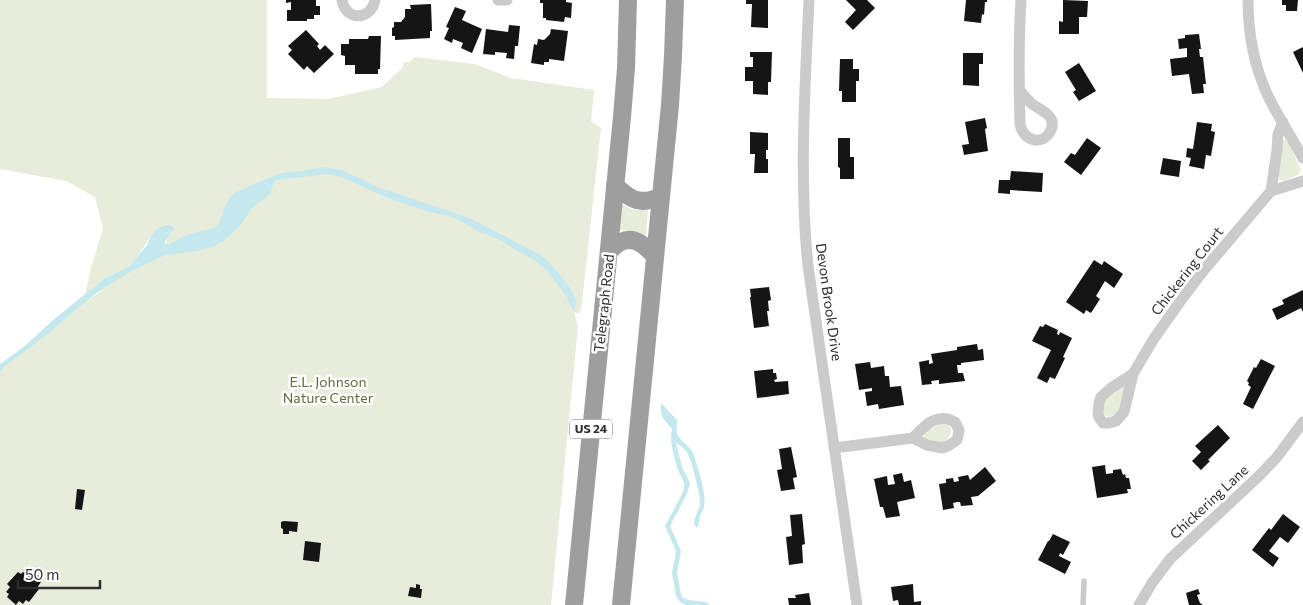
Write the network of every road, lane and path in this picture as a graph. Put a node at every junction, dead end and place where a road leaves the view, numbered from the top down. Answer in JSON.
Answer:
{"nodes":[{"id":1,"x":342,"y":0,"type":"edge"},
{"id":2,"x":375,"y":0,"type":"edge"},
{"id":3,"x":498,"y":0,"type":"edge"},
{"id":4,"x":507,"y":0,"type":"edge"},
{"id":5,"x":628,"y":0,"type":"edge"},
{"id":6,"x":675,"y":0,"type":"edge"},
{"id":7,"x":809,"y":0,"type":"edge"},
{"id":8,"x":1021,"y":0,"type":"edge"},
{"id":9,"x":1248,"y":0,"type":"edge"},
{"id":10,"x":1019,"y":89,"type":"dead end"},
{"id":11,"x":1282,"y":122,"type":"junction"},
{"id":12,"x":1303,"y":158,"type":"edge"},
{"id":13,"x":1303,"y":181,"type":"edge"},
{"id":14,"x":615,"y":185,"type":"junction"},
{"id":15,"x":1271,"y":192,"type":"junction"},
{"id":16,"x":661,"y":196,"type":"junction"},
{"id":17,"x":608,"y":252,"type":"junction"},
{"id":18,"x":655,"y":256,"type":"junction"},
{"id":19,"x":1133,"y":374,"type":"dead end"},
{"id":20,"x":1303,"y":422,"type":"edge"},
{"id":21,"x":912,"y":438,"type":"dead end"},
{"id":22,"x":834,"y":448,"type":"junction"},
{"id":23,"x":1084,"y":581,"type":"dead end"},
{"id":24,"x":574,"y":605,"type":"edge"},
{"id":25,"x":621,"y":605,"type":"edge"},
{"id":26,"x":857,"y":605,"type":"edge"},
{"id":27,"x":1083,"y":605,"type":"edge"},
{"id":28,"x":1139,"y":605,"type":"edge"}],
"edges":[{"from":1,"to":2,"type":"street"},
{"from":3,"to":4,"type":"street"},
{"from":5,"to":14,"type":"highway","name":"Telegraph Road","number":"US 24"},
{"from":6,"to":16,"type":"highway"},
{"from":7,"to":22,"type":"street","name":"Devon Brook Drive"},
{"from":8,"to":10,"type":"street"},
{"from":9,"to":11,"type":"street"},
{"from":11,"to":12,"type":"street"},
{"from":11,"to":15,"type":"street"},
{"from":13,"to":15,"type":"street"},
{"from":14,"to":16,"type":"highway"},
{"from":14,"to":17,"type":"highway","name":"Telegraph Road","number":"US 24"},
{"from":15,"to":19,"type":"street","name":"Chickering Court"},
{"from":16,"to":18,"type":"highway"},
{"from":17,"to":18,"type":"highway"},
{"from":17,"to":24,"type":"highway","name":"Telegraph Road","number":"US 24"},
{"from":18,"to":25,"type":"highway"},
{"from":20,"to":28,"type":"street","name":"Chickering Lane"},
{"from":21,"to":22,"type":"street"},
{"from":22,"to":26,"type":"street","name":"Devon Brook Drive"},
{"from":23,"to":27,"type":"lane"}]}
